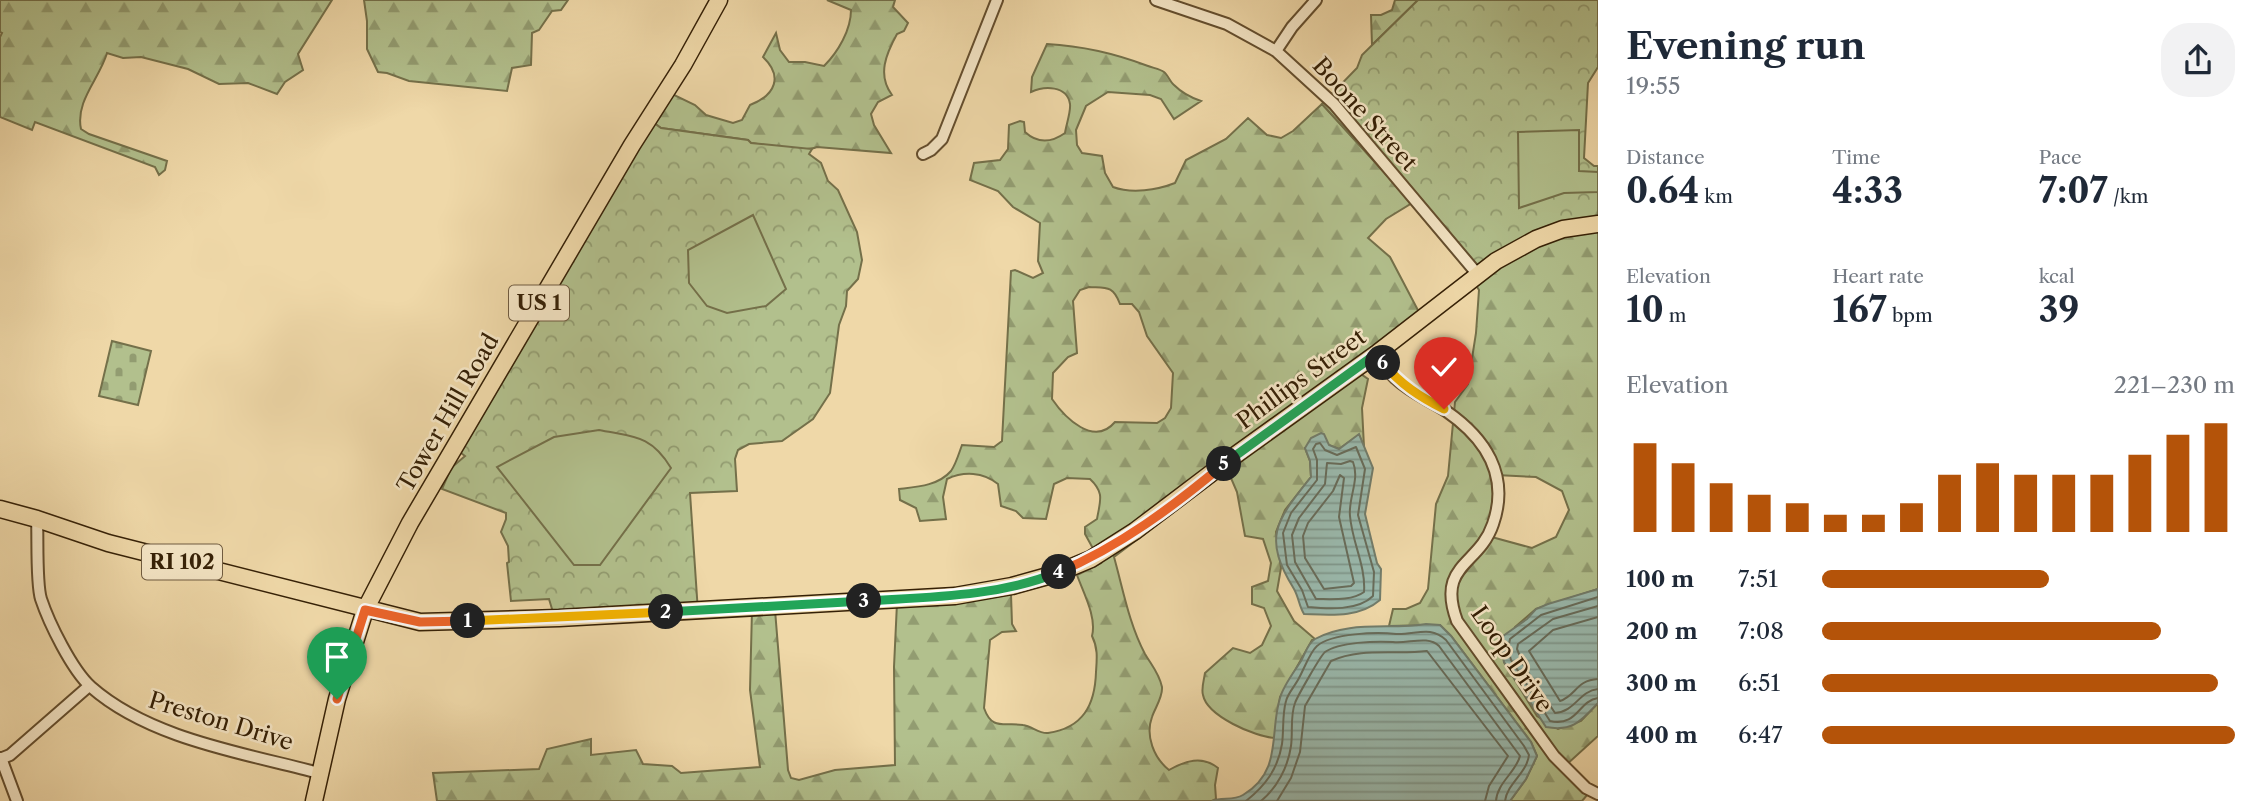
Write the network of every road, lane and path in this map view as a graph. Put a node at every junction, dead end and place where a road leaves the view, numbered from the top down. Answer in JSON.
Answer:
{"nodes":[{"id":1,"x":719,"y":0,"type":"edge"},
{"id":2,"x":997,"y":0,"type":"edge"},
{"id":3,"x":1156,"y":0,"type":"edge"},
{"id":4,"x":1316,"y":0,"type":"edge"},
{"id":5,"x":1276,"y":51,"type":"junction"},
{"id":6,"x":923,"y":155,"type":"dead end"},
{"id":7,"x":1598,"y":223,"type":"edge"},
{"id":8,"x":1479,"y":275,"type":"junction"},
{"id":9,"x":1376,"y":354,"type":"junction"},
{"id":10,"x":0,"y":509,"type":"edge"},
{"id":11,"x":37,"y":519,"type":"junction"},
{"id":12,"x":365,"y":610,"type":"junction"},
{"id":13,"x":89,"y":686,"type":"junction"},
{"id":14,"x":0,"y":758,"type":"edge"},
{"id":15,"x":319,"y":773,"type":"junction"},
{"id":16,"x":1586,"y":788,"type":"junction"},
{"id":17,"x":1598,"y":794,"type":"edge"},
{"id":18,"x":16,"y":801,"type":"edge"},
{"id":19,"x":314,"y":801,"type":"edge"},
{"id":20,"x":1588,"y":801,"type":"edge"}],
"edges":[{"from":1,"to":12,"type":"main road","name":"Tower Hill Road","number":"US 1"},
{"from":2,"to":6,"type":"street"},
{"from":3,"to":5,"type":"street","name":"Boone Street"},
{"from":4,"to":5,"type":"street"},
{"from":5,"to":8,"type":"street","name":"Boone Street"},
{"from":7,"to":8,"type":"main road","name":"Phillips Street","number":"RI 102"},
{"from":8,"to":9,"type":"main road","name":"Phillips Street","number":"RI 102"},
{"from":9,"to":12,"type":"main road","name":"Phillips Street","number":"RI 102"},
{"from":9,"to":16,"type":"street","name":"Loop Drive"},
{"from":10,"to":11,"type":"main road","number":"RI 102"},
{"from":11,"to":12,"type":"main road","number":"RI 102"},
{"from":11,"to":13,"type":"street","name":"Preston Drive"},
{"from":12,"to":15,"type":"main road","name":"Tower Hill Road","number":"US 1"},
{"from":13,"to":14,"type":"street"},
{"from":13,"to":15,"type":"street","name":"Preston Drive"},
{"from":14,"to":18,"type":"street"},
{"from":15,"to":19,"type":"main road","name":"Tower Hill Road","number":"US 1"},
{"from":16,"to":17,"type":"street","name":"Loop Drive"},
{"from":16,"to":20,"type":"street"}]}
